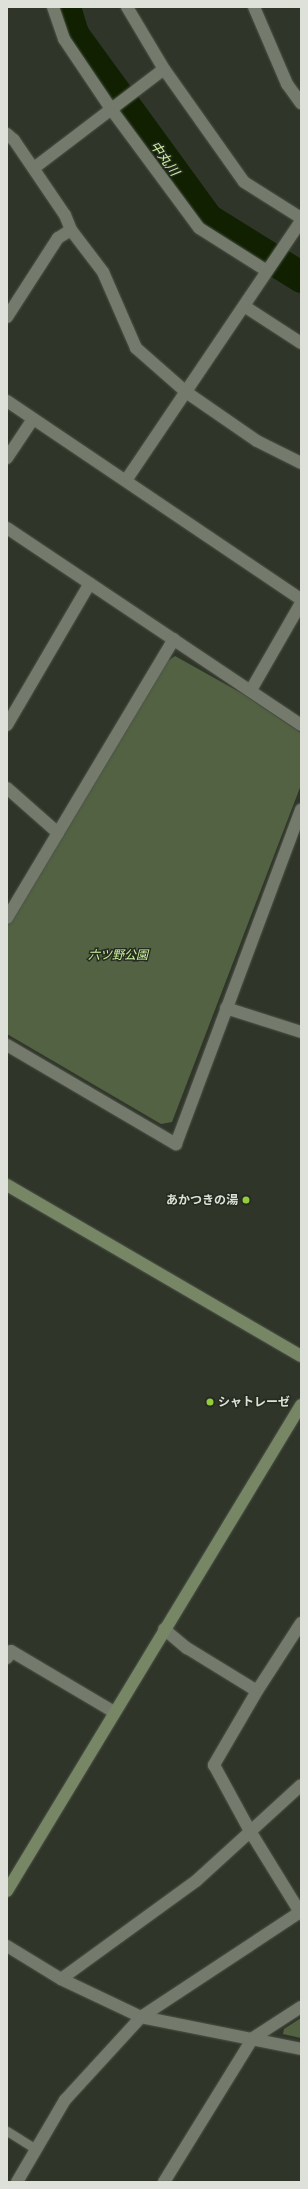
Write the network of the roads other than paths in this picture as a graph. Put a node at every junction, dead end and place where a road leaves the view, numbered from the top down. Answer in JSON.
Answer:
{"nodes":[{"id":1,"x":53,"y":7,"type":"edge"},
{"id":2,"x":127,"y":7,"type":"edge"},
{"id":3,"x":254,"y":7,"type":"edge"},
{"id":4,"x":164,"y":69,"type":"junction"},
{"id":5,"x":301,"y":104,"type":"edge"},
{"id":6,"x":111,"y":109,"type":"junction"},
{"id":7,"x":7,"y":134,"type":"edge"},
{"id":8,"x":34,"y":168,"type":"junction"},
{"id":9,"x":301,"y":219,"type":"edge"},
{"id":10,"x":70,"y":230,"type":"junction"},
{"id":11,"x":269,"y":268,"type":"junction"},
{"id":12,"x":244,"y":306,"type":"junction"},
{"id":13,"x":7,"y":317,"type":"edge"},
{"id":14,"x":301,"y":343,"type":"edge"},
{"id":15,"x":186,"y":392,"type":"junction"},
{"id":16,"x":7,"y":401,"type":"edge"},
{"id":17,"x":34,"y":419,"type":"junction"},
{"id":18,"x":7,"y":458,"type":"edge"},
{"id":19,"x":301,"y":463,"type":"edge"},
{"id":20,"x":127,"y":479,"type":"junction"},
{"id":21,"x":8,"y":530,"type":"edge"},
{"id":22,"x":90,"y":583,"type":"junction"},
{"id":23,"x":301,"y":599,"type":"edge"},
{"id":24,"x":301,"y":603,"type":"edge"},
{"id":25,"x":174,"y":639,"type":"junction"},
{"id":26,"x":251,"y":690,"type":"junction"},
{"id":27,"x":7,"y":725,"type":"edge"},
{"id":28,"x":301,"y":725,"type":"edge"},
{"id":29,"x":7,"y":788,"type":"edge"},
{"id":30,"x":301,"y":810,"type":"edge"},
{"id":31,"x":58,"y":834,"type":"junction"},
{"id":32,"x":7,"y":918,"type":"edge"},
{"id":33,"x":226,"y":1008,"type":"junction"},
{"id":34,"x":301,"y":1032,"type":"edge"},
{"id":35,"x":7,"y":1045,"type":"edge"},
{"id":36,"x":7,"y":1185,"type":"edge"},
{"id":37,"x":301,"y":1356,"type":"edge"},
{"id":38,"x":301,"y":1405,"type":"edge"},
{"id":39,"x":301,"y":1622,"type":"edge"},
{"id":40,"x":164,"y":1629,"type":"junction"},
{"id":41,"x":7,"y":1658,"type":"edge"},
{"id":42,"x":257,"y":1691,"type":"junction"},
{"id":43,"x":114,"y":1712,"type":"junction"},
{"id":44,"x":301,"y":1785,"type":"edge"},
{"id":45,"x":250,"y":1831,"type":"junction"},
{"id":46,"x":7,"y":1891,"type":"edge"},
{"id":47,"x":300,"y":1913,"type":"edge"},
{"id":48,"x":7,"y":1946,"type":"edge"},
{"id":49,"x":61,"y":1978,"type":"junction"},
{"id":50,"x":301,"y":2007,"type":"edge"},
{"id":51,"x":141,"y":2017,"type":"junction"},
{"id":52,"x":253,"y":2038,"type":"junction"},
{"id":53,"x":301,"y":2049,"type":"edge"},
{"id":54,"x":7,"y":2131,"type":"edge"},
{"id":55,"x":36,"y":2149,"type":"junction"},
{"id":56,"x":17,"y":2182,"type":"edge"},
{"id":57,"x":164,"y":2182,"type":"edge"}],
"edges":[{"from":1,"to":6,"type":"street"},
{"from":2,"to":4,"type":"street"},
{"from":3,"to":5,"type":"street"},
{"from":4,"to":6,"type":"street"},
{"from":4,"to":9,"type":"street"},
{"from":6,"to":8,"type":"street"},
{"from":6,"to":11,"type":"street"},
{"from":7,"to":8,"type":"street"},
{"from":8,"to":10,"type":"street"},
{"from":9,"to":11,"type":"street"},
{"from":10,"to":13,"type":"street"},
{"from":10,"to":15,"type":"street"},
{"from":11,"to":12,"type":"street"},
{"from":12,"to":14,"type":"street"},
{"from":12,"to":15,"type":"street"},
{"from":15,"to":19,"type":"street"},
{"from":15,"to":20,"type":"street"},
{"from":16,"to":17,"type":"street"},
{"from":17,"to":18,"type":"street"},
{"from":17,"to":20,"type":"street"},
{"from":20,"to":23,"type":"street"},
{"from":21,"to":22,"type":"street"},
{"from":22,"to":25,"type":"street"},
{"from":22,"to":27,"type":"street"},
{"from":24,"to":26,"type":"street"},
{"from":25,"to":26,"type":"street"},
{"from":25,"to":31,"type":"street"},
{"from":26,"to":28,"type":"street"},
{"from":29,"to":31,"type":"street"},
{"from":30,"to":33,"type":"street"},
{"from":31,"to":32,"type":"street"},
{"from":33,"to":34,"type":"street"},
{"from":33,"to":35,"type":"street"},
{"from":36,"to":37,"type":"street"},
{"from":38,"to":40,"type":"street"},
{"from":39,"to":42,"type":"street"},
{"from":40,"to":42,"type":"street"},
{"from":40,"to":43,"type":"street"},
{"from":41,"to":43,"type":"street"},
{"from":42,"to":45,"type":"street"},
{"from":43,"to":46,"type":"street"},
{"from":44,"to":45,"type":"street"},
{"from":45,"to":47,"type":"street"},
{"from":45,"to":49,"type":"street"},
{"from":47,"to":51,"type":"street"},
{"from":48,"to":49,"type":"street"},
{"from":49,"to":51,"type":"street"},
{"from":50,"to":52,"type":"street"},
{"from":51,"to":52,"type":"street"},
{"from":51,"to":55,"type":"street"},
{"from":52,"to":53,"type":"street"},
{"from":52,"to":57,"type":"street"},
{"from":54,"to":55,"type":"lane"},
{"from":55,"to":56,"type":"street"}]}
